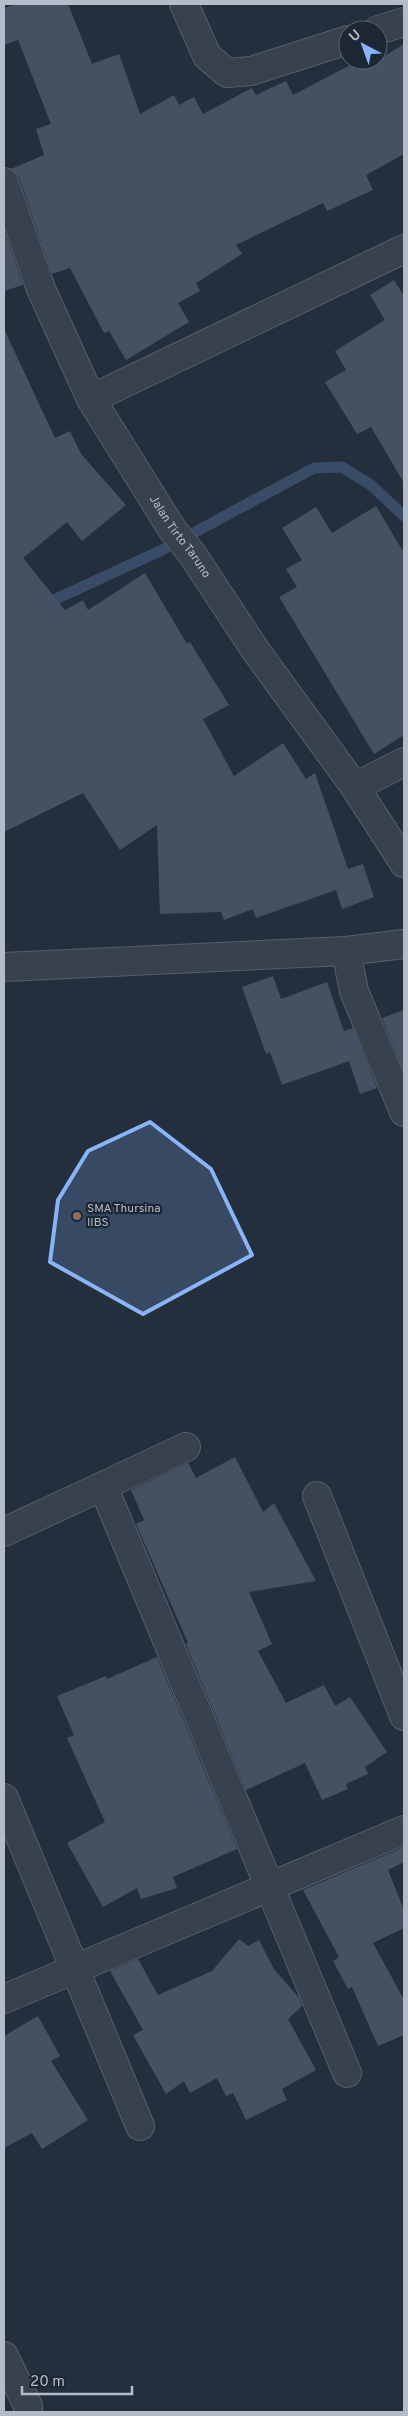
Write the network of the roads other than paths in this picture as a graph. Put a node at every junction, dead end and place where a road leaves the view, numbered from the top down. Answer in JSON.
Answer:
{"nodes":[{"id":1,"x":184,"y":4,"type":"edge"},
{"id":2,"x":404,"y":22,"type":"edge"},
{"id":3,"x":388,"y":27,"type":"edge"},
{"id":4,"x":338,"y":43,"type":"edge"},
{"id":5,"x":4,"y":182,"type":"edge"},
{"id":6,"x":404,"y":249,"type":"edge"},
{"id":7,"x":91,"y":399,"type":"junction"},
{"id":8,"x":404,"y":762,"type":"edge"},
{"id":9,"x":355,"y":786,"type":"junction"},
{"id":10,"x":404,"y":863,"type":"edge"},
{"id":11,"x":404,"y":944,"type":"edge"},
{"id":12,"x":346,"y":952,"type":"junction"},
{"id":13,"x":4,"y":967,"type":"edge"},
{"id":14,"x":404,"y":1112,"type":"edge"},
{"id":15,"x":186,"y":1447,"type":"dead end"},
{"id":16,"x":103,"y":1486,"type":"junction"},
{"id":17,"x":317,"y":1496,"type":"dead end"},
{"id":18,"x":4,"y":1532,"type":"edge"},
{"id":19,"x":404,"y":1716,"type":"edge"},
{"id":20,"x":4,"y":1798,"type":"edge"},
{"id":21,"x":404,"y":1830,"type":"edge"},
{"id":22,"x":270,"y":1885,"type":"junction"},
{"id":23,"x":75,"y":1968,"type":"junction"},
{"id":24,"x":4,"y":1999,"type":"edge"},
{"id":25,"x":347,"y":2073,"type":"dead end"},
{"id":26,"x":140,"y":2126,"type":"dead end"},
{"id":27,"x":4,"y":2356,"type":"edge"},
{"id":28,"x":28,"y":2412,"type":"edge"}],
"edges":[{"from":1,"to":4,"type":"street"},
{"from":2,"to":3,"type":"street"},
{"from":5,"to":7,"type":"street","name":"Jalan Tirto Taruno"},
{"from":6,"to":7,"type":"street"},
{"from":7,"to":9,"type":"street","name":"Jalan Tirto Taruno"},
{"from":8,"to":9,"type":"street"},
{"from":9,"to":10,"type":"street","name":"Jalan Tirto Taruno"},
{"from":11,"to":12,"type":"street"},
{"from":12,"to":13,"type":"street"},
{"from":12,"to":14,"type":"street"},
{"from":15,"to":16,"type":"street"},
{"from":16,"to":18,"type":"street"},
{"from":16,"to":22,"type":"street"},
{"from":17,"to":19,"type":"street"},
{"from":20,"to":23,"type":"street"},
{"from":21,"to":22,"type":"street"},
{"from":22,"to":23,"type":"street"},
{"from":22,"to":25,"type":"street"},
{"from":23,"to":24,"type":"street"},
{"from":23,"to":26,"type":"street"},
{"from":27,"to":28,"type":"street"}]}
